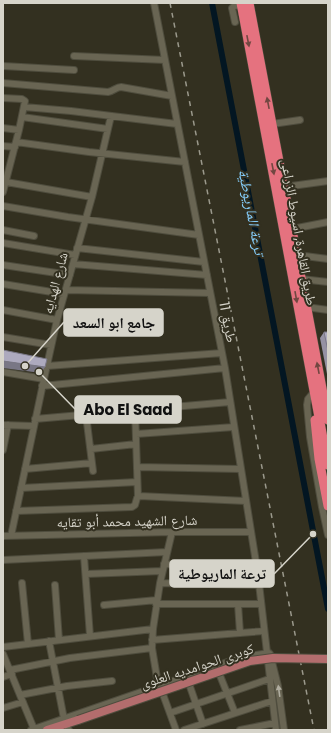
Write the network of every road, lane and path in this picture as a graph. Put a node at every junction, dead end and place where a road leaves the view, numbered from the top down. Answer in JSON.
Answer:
{"nodes":[{"id":1,"x":154,"y":3,"type":"edge"},
{"id":2,"x":244,"y":4,"type":"edge"},
{"id":3,"x":235,"y":22,"type":"dead end"},
{"id":4,"x":74,"y":56,"type":"dead end"},
{"id":5,"x":165,"y":60,"type":"junction"},
{"id":6,"x":3,"y":66,"type":"edge"},
{"id":7,"x":74,"y":70,"type":"dead end"},
{"id":8,"x":3,"y":83,"type":"edge"},
{"id":9,"x":172,"y":96,"type":"junction"},
{"id":10,"x":3,"y":98,"type":"edge"},
{"id":11,"x":24,"y":107,"type":"junction"},
{"id":12,"x":111,"y":116,"type":"junction"},
{"id":13,"x":22,"y":117,"type":"junction"},
{"id":14,"x":300,"y":120,"type":"dead end"},
{"id":15,"x":177,"y":124,"type":"junction"},
{"id":16,"x":272,"y":124,"type":"junction"},
{"id":17,"x":3,"y":128,"type":"edge"},
{"id":18,"x":108,"y":129,"type":"junction"},
{"id":19,"x":19,"y":130,"type":"junction"},
{"id":20,"x":16,"y":144,"type":"junction"},
{"id":21,"x":3,"y":146,"type":"edge"},
{"id":22,"x":103,"y":153,"type":"junction"},
{"id":23,"x":185,"y":162,"type":"junction"},
{"id":24,"x":6,"y":168,"type":"edge"},
{"id":25,"x":328,"y":181,"type":"edge"},
{"id":26,"x":6,"y":182,"type":"junction"},
{"id":27,"x":284,"y":187,"type":"junction"},
{"id":28,"x":3,"y":192,"type":"edge"},
{"id":29,"x":92,"y":197,"type":"junction"},
{"id":30,"x":3,"y":206,"type":"edge"},
{"id":31,"x":86,"y":219,"type":"junction"},
{"id":32,"x":328,"y":222,"type":"edge"},
{"id":33,"x":292,"y":229,"type":"junction"},
{"id":34,"x":3,"y":230,"type":"edge"},
{"id":35,"x":199,"y":235,"type":"junction"},
{"id":36,"x":34,"y":236,"type":"dead end"},
{"id":37,"x":3,"y":243,"type":"edge"},
{"id":38,"x":76,"y":252,"type":"junction"},
{"id":39,"x":296,"y":255,"type":"junction"},
{"id":40,"x":328,"y":259,"type":"edge"},
{"id":41,"x":204,"y":262,"type":"junction"},
{"id":42,"x":73,"y":264,"type":"junction"},
{"id":43,"x":3,"y":265,"type":"edge"},
{"id":44,"x":207,"y":275,"type":"junction"},
{"id":45,"x":70,"y":276,"type":"junction"},
{"id":46,"x":301,"y":279,"type":"junction"},
{"id":47,"x":328,"y":282,"type":"edge"},
{"id":48,"x":3,"y":284,"type":"edge"},
{"id":49,"x":65,"y":292,"type":"junction"},
{"id":50,"x":210,"y":292,"type":"junction"},
{"id":51,"x":306,"y":307,"type":"junction"},
{"id":52,"x":3,"y":310,"type":"edge"},
{"id":53,"x":328,"y":310,"type":"edge"},
{"id":54,"x":57,"y":320,"type":"junction"},
{"id":55,"x":3,"y":337,"type":"edge"},
{"id":56,"x":52,"y":345,"type":"junction"},
{"id":57,"x":222,"y":353,"type":"junction"},
{"id":58,"x":40,"y":360,"type":"edge"},
{"id":59,"x":47,"y":364,"type":"junction"},
{"id":60,"x":225,"y":368,"type":"junction"},
{"id":61,"x":3,"y":372,"type":"edge"},
{"id":62,"x":44,"y":379,"type":"junction"},
{"id":63,"x":42,"y":386,"type":"junction"},
{"id":64,"x":314,"y":392,"type":"junction"},
{"id":65,"x":230,"y":402,"type":"junction"},
{"id":66,"x":135,"y":410,"type":"junction"},
{"id":67,"x":318,"y":412,"type":"junction"},
{"id":68,"x":86,"y":415,"type":"junction"},
{"id":69,"x":35,"y":419,"type":"junction"},
{"id":70,"x":328,"y":420,"type":"edge"},
{"id":71,"x":5,"y":425,"type":"edge"},
{"id":72,"x":34,"y":426,"type":"junction"},
{"id":73,"x":234,"y":427,"type":"junction"},
{"id":74,"x":136,"y":434,"type":"junction"},
{"id":75,"x":136,"y":444,"type":"junction"},
{"id":76,"x":91,"y":449,"type":"junction"},
{"id":77,"x":3,"y":450,"type":"edge"},
{"id":78,"x":92,"y":463,"type":"junction"},
{"id":79,"x":328,"y":465,"type":"edge"},
{"id":80,"x":137,"y":467,"type":"junction"},
{"id":81,"x":25,"y":469,"type":"junction"},
{"id":82,"x":240,"y":469,"type":"junction"},
{"id":83,"x":93,"y":471,"type":"dead end"},
{"id":84,"x":137,"y":482,"type":"junction"},
{"id":85,"x":21,"y":488,"type":"junction"},
{"id":86,"x":138,"y":497,"type":"junction"},
{"id":87,"x":246,"y":501,"type":"junction"},
{"id":88,"x":328,"y":506,"type":"edge"},
{"id":89,"x":16,"y":511,"type":"junction"},
{"id":90,"x":172,"y":532,"type":"junction"},
{"id":91,"x":251,"y":532,"type":"junction"},
{"id":92,"x":328,"y":535,"type":"edge"},
{"id":93,"x":3,"y":536,"type":"edge"},
{"id":94,"x":11,"y":536,"type":"junction"},
{"id":95,"x":167,"y":552,"type":"junction"},
{"id":96,"x":84,"y":556,"type":"junction"},
{"id":97,"x":3,"y":560,"type":"edge"},
{"id":98,"x":256,"y":565,"type":"junction"},
{"id":99,"x":163,"y":567,"type":"junction"},
{"id":100,"x":86,"y":574,"type":"junction"},
{"id":101,"x":22,"y":583,"type":"dead end"},
{"id":102,"x":160,"y":583,"type":"junction"},
{"id":103,"x":55,"y":585,"type":"dead end"},
{"id":104,"x":259,"y":585,"type":"junction"},
{"id":105,"x":157,"y":602,"type":"junction"},
{"id":106,"x":238,"y":604,"type":"junction"},
{"id":107,"x":261,"y":604,"type":"junction"},
{"id":108,"x":104,"y":605,"type":"dead end"},
{"id":109,"x":153,"y":629,"type":"junction"},
{"id":110,"x":264,"y":631,"type":"junction"},
{"id":111,"x":240,"y":633,"type":"junction"},
{"id":112,"x":90,"y":636,"type":"junction"},
{"id":113,"x":59,"y":640,"type":"junction"},
{"id":114,"x":152,"y":640,"type":"junction"},
{"id":115,"x":49,"y":641,"type":"junction"},
{"id":116,"x":28,"y":644,"type":"junction"},
{"id":117,"x":3,"y":647,"type":"edge"},
{"id":118,"x":152,"y":648,"type":"junction"},
{"id":119,"x":268,"y":651,"type":"junction"},
{"id":120,"x":3,"y":654,"type":"edge"},
{"id":121,"x":328,"y":659,"type":"edge"},
{"id":122,"x":53,"y":662,"type":"junction"},
{"id":123,"x":328,"y":664,"type":"edge"},
{"id":124,"x":217,"y":666,"type":"junction"},
{"id":125,"x":11,"y":672,"type":"junction"},
{"id":126,"x":186,"y":676,"type":"junction"},
{"id":127,"x":3,"y":677,"type":"edge"},
{"id":128,"x":269,"y":679,"type":"junction"},
{"id":129,"x":112,"y":681,"type":"dead end"},
{"id":130,"x":160,"y":686,"type":"junction"},
{"id":131,"x":58,"y":688,"type":"junction"},
{"id":132,"x":228,"y":693,"type":"junction"},
{"id":133,"x":20,"y":695,"type":"junction"},
{"id":134,"x":272,"y":701,"type":"junction"},
{"id":135,"x":23,"y":702,"type":"junction"},
{"id":136,"x":196,"y":704,"type":"junction"},
{"id":137,"x":3,"y":708,"type":"edge"},
{"id":138,"x":170,"y":713,"type":"junction"},
{"id":139,"x":236,"y":713,"type":"junction"},
{"id":140,"x":64,"y":719,"type":"junction"},
{"id":141,"x":79,"y":722,"type":"junction"},
{"id":142,"x":204,"y":724,"type":"junction"},
{"id":143,"x":276,"y":727,"type":"edge"},
{"id":144,"x":33,"y":730,"type":"edge"},
{"id":145,"x":47,"y":730,"type":"edge"},
{"id":146,"x":67,"y":730,"type":"edge"},
{"id":147,"x":176,"y":730,"type":"edge"},
{"id":148,"x":184,"y":730,"type":"edge"},
{"id":149,"x":240,"y":730,"type":"edge"},
{"id":150,"x":284,"y":730,"type":"edge"}],
"edges":[{"from":1,"to":5,"type":"street","name":"طريق 11"},
{"from":2,"to":3,"type":"street"},
{"from":16,"to":2,"type":"highway","name":"طريق القاهرة, اسيوط الزراعى","one_way":true},
{"from":2,"to":64,"type":"highway","name":"طريق القاهرة, اسيوط الزراعى","one_way":true},
{"from":4,"to":5,"type":"street"},
{"from":5,"to":9,"type":"street","name":"طريق 11"},
{"from":6,"to":7,"type":"street"},
{"from":8,"to":9,"type":"street"},
{"from":9,"to":15,"type":"street","name":"طريق 11"},
{"from":10,"to":11,"type":"street"},
{"from":11,"to":12,"type":"street"},
{"from":11,"to":13,"type":"street"},
{"from":12,"to":15,"type":"street"},
{"from":12,"to":18,"type":"street","name":"شارع الهدايه"},
{"from":13,"to":18,"type":"street"},
{"from":13,"to":19,"type":"street"},
{"from":14,"to":16,"type":"street"},
{"from":15,"to":23,"type":"street","name":"طريق 11"},
{"from":16,"to":27,"type":"highway","name":"طريق القاهرة, اسيوط الزراعى"},
{"from":17,"to":19,"type":"street"},
{"from":18,"to":22,"type":"street","name":"شارع الهدايه"},
{"from":19,"to":20,"type":"street"},
{"from":20,"to":21,"type":"street"},
{"from":20,"to":22,"type":"street"},
{"from":20,"to":24,"type":"street"},
{"from":22,"to":23,"type":"street"},
{"from":22,"to":29,"type":"street","name":"شارع الهدايه"},
{"from":23,"to":35,"type":"street","name":"طريق 11"},
{"from":24,"to":26,"type":"street"},
{"from":25,"to":27,"type":"street"},
{"from":26,"to":28,"type":"street"},
{"from":26,"to":29,"type":"street"},
{"from":27,"to":33,"type":"highway","name":"طريق القاهرة, اسيوط الزراعى"},
{"from":29,"to":31,"type":"street","name":"شارع الهدايه"},
{"from":30,"to":31,"type":"street"},
{"from":31,"to":35,"type":"street"},
{"from":31,"to":38,"type":"street","name":"شارع الهدايه"},
{"from":32,"to":33,"type":"street"},
{"from":33,"to":39,"type":"highway","name":"طريق القاهرة, اسيوط الزراعى"},
{"from":34,"to":36,"type":"street"},
{"from":35,"to":41,"type":"street","name":"طريق 11"},
{"from":37,"to":38,"type":"street"},
{"from":38,"to":41,"type":"street"},
{"from":38,"to":42,"type":"street","name":"شارع الهدايه"},
{"from":39,"to":40,"type":"street"},
{"from":39,"to":46,"type":"highway","name":"طريق القاهرة, اسيوط الزراعى"},
{"from":41,"to":44,"type":"street","name":"طريق 11"},
{"from":42,"to":44,"type":"street"},
{"from":42,"to":45,"type":"street","name":"شارع الهدايه"},
{"from":43,"to":45,"type":"street"},
{"from":44,"to":50,"type":"street","name":"طريق 11"},
{"from":45,"to":49,"type":"street","name":"شارع الهدايه"},
{"from":46,"to":47,"type":"street"},
{"from":46,"to":51,"type":"highway","name":"طريق القاهرة, اسيوط الزراعى"},
{"from":48,"to":49,"type":"street"},
{"from":49,"to":50,"type":"street"},
{"from":49,"to":54,"type":"street","name":"شارع الهدايه"},
{"from":50,"to":57,"type":"street","name":"طريق 11"},
{"from":51,"to":53,"type":"street"},
{"from":70,"to":51,"type":"highway","name":"طريق القاهرة, اسيوط الزراعى","one_way":true},
{"from":52,"to":54,"type":"street"},
{"from":54,"to":56,"type":"street","name":"شارع الهدايه"},
{"from":55,"to":56,"type":"street"},
{"from":56,"to":59,"type":"street","name":"شارع الهدايه"},
{"from":57,"to":59,"type":"street"},
{"from":57,"to":60,"type":"street","name":"طريق 11"},
{"from":58,"to":59,"type":"street"},
{"from":59,"to":62,"type":"street","name":"شارع الهدايه"},
{"from":60,"to":63,"type":"street"},
{"from":60,"to":65,"type":"street","name":"طريق 11"},
{"from":61,"to":62,"type":"street"},
{"from":62,"to":63,"type":"street","name":"شارع الهدايه"},
{"from":63,"to":69,"type":"street","name":"شارع الهدايه"},
{"from":64,"to":67,"type":"highway","name":"طريق القاهرة, اسيوط الزراعى"},
{"from":64,"to":92,"type":"street"},
{"from":65,"to":66,"type":"street"},
{"from":65,"to":73,"type":"street","name":"طريق 11"},
{"from":66,"to":68,"type":"street"},
{"from":66,"to":74,"type":"street"},
{"from":67,"to":79,"type":"highway","name":"طريق القاهرة, اسيوط الزراعى"},
{"from":67,"to":88,"type":"highway"},
{"from":68,"to":69,"type":"street"},
{"from":68,"to":76,"type":"street"},
{"from":69,"to":72,"type":"street","name":"شارع الهدايه"},
{"from":71,"to":72,"type":"street"},
{"from":71,"to":77,"type":"street"},
{"from":72,"to":81,"type":"street","name":"شارع الهدايه"},
{"from":73,"to":74,"type":"street"},
{"from":73,"to":82,"type":"street","name":"طريق 11"},
{"from":74,"to":75,"type":"street"},
{"from":75,"to":76,"type":"street"},
{"from":75,"to":80,"type":"street"},
{"from":76,"to":78,"type":"street"},
{"from":78,"to":81,"type":"street"},
{"from":78,"to":83,"type":"street"},
{"from":80,"to":82,"type":"street"},
{"from":80,"to":84,"type":"street"},
{"from":81,"to":85,"type":"street","name":"شارع الهدايه"},
{"from":82,"to":87,"type":"street","name":"طريق 11"},
{"from":84,"to":85,"type":"street"},
{"from":84,"to":86,"type":"street"},
{"from":85,"to":89,"type":"street","name":"شارع الهدايه"},
{"from":86,"to":87,"type":"street"},
{"from":86,"to":89,"type":"street"},
{"from":87,"to":91,"type":"street","name":"طريق 11"},
{"from":89,"to":94,"type":"street","name":"شارع الهدايه"},
{"from":90,"to":91,"type":"street","name":"شارع الشهيد محمد أبو تقايه"},
{"from":90,"to":94,"type":"street","name":"شارع الشهيد محمد أبو تقايه"},
{"from":90,"to":95,"type":"street"},
{"from":91,"to":98,"type":"street","name":"طريق 11"},
{"from":93,"to":94,"type":"street","name":"شارع الشهيد محمد أبو تقايه"},
{"from":95,"to":96,"type":"street"},
{"from":95,"to":99,"type":"street"},
{"from":96,"to":97,"type":"street"},
{"from":96,"to":100,"type":"street"},
{"from":98,"to":99,"type":"street"},
{"from":98,"to":104,"type":"street","name":"طريق 11"},
{"from":99,"to":100,"type":"street"},
{"from":99,"to":102,"type":"street"},
{"from":100,"to":112,"type":"street"},
{"from":101,"to":116,"type":"street"},
{"from":102,"to":104,"type":"street"},
{"from":102,"to":105,"type":"street"},
{"from":103,"to":113,"type":"street"},
{"from":104,"to":107,"type":"street","name":"طريق 11"},
{"from":105,"to":106,"type":"street"},
{"from":105,"to":108,"type":"street"},
{"from":105,"to":109,"type":"street"},
{"from":106,"to":107,"type":"street"},
{"from":106,"to":111,"type":"street"},
{"from":107,"to":110,"type":"street","name":"طريق 11"},
{"from":109,"to":112,"type":"street"},
{"from":109,"to":114,"type":"street"},
{"from":110,"to":111,"type":"street"},
{"from":110,"to":119,"type":"street","name":"طريق 11"},
{"from":111,"to":114,"type":"street"},
{"from":112,"to":113,"type":"street"},
{"from":113,"to":115,"type":"street"},
{"from":114,"to":118,"type":"street"},
{"from":115,"to":116,"type":"street"},
{"from":115,"to":122,"type":"street"},
{"from":116,"to":117,"type":"street"},
{"from":118,"to":122,"type":"street"},
{"from":118,"to":130,"type":"street"},
{"from":119,"to":124,"type":"street"},
{"from":119,"to":128,"type":"street"},
{"from":150,"to":119,"type":"street","one_way":true},
{"from":120,"to":125,"type":"street"},
{"from":121,"to":141,"type":"main road","name":"كوبرى الحوامديه العلوى","bridge":true},
{"from":122,"to":125,"type":"street"},
{"from":122,"to":131,"type":"street"},
{"from":123,"to":141,"type":"main road","name":"كوبرى الحوامديه العلوى"},
{"from":124,"to":126,"type":"street"},
{"from":124,"to":132,"type":"street"},
{"from":125,"to":127,"type":"street"},
{"from":125,"to":133,"type":"street"},
{"from":126,"to":130,"type":"street"},
{"from":126,"to":136,"type":"street"},
{"from":128,"to":132,"type":"street"},
{"from":128,"to":134,"type":"street"},
{"from":129,"to":131,"type":"street"},
{"from":130,"to":138,"type":"street"},
{"from":130,"to":140,"type":"street"},
{"from":131,"to":133,"type":"street"},
{"from":131,"to":140,"type":"street"},
{"from":132,"to":136,"type":"street"},
{"from":132,"to":139,"type":"street"},
{"from":133,"to":135,"type":"street"},
{"from":134,"to":139,"type":"street"},
{"from":134,"to":143,"type":"street"},
{"from":135,"to":137,"type":"street"},
{"from":135,"to":144,"type":"street"},
{"from":136,"to":138,"type":"street"},
{"from":136,"to":142,"type":"street"},
{"from":138,"to":147,"type":"street"},
{"from":139,"to":142,"type":"street"},
{"from":140,"to":144,"type":"street"},
{"from":141,"to":145,"type":"main road"},
{"from":141,"to":146,"type":"main road"},
{"from":142,"to":148,"type":"street"},
{"from":143,"to":149,"type":"street"}]}
